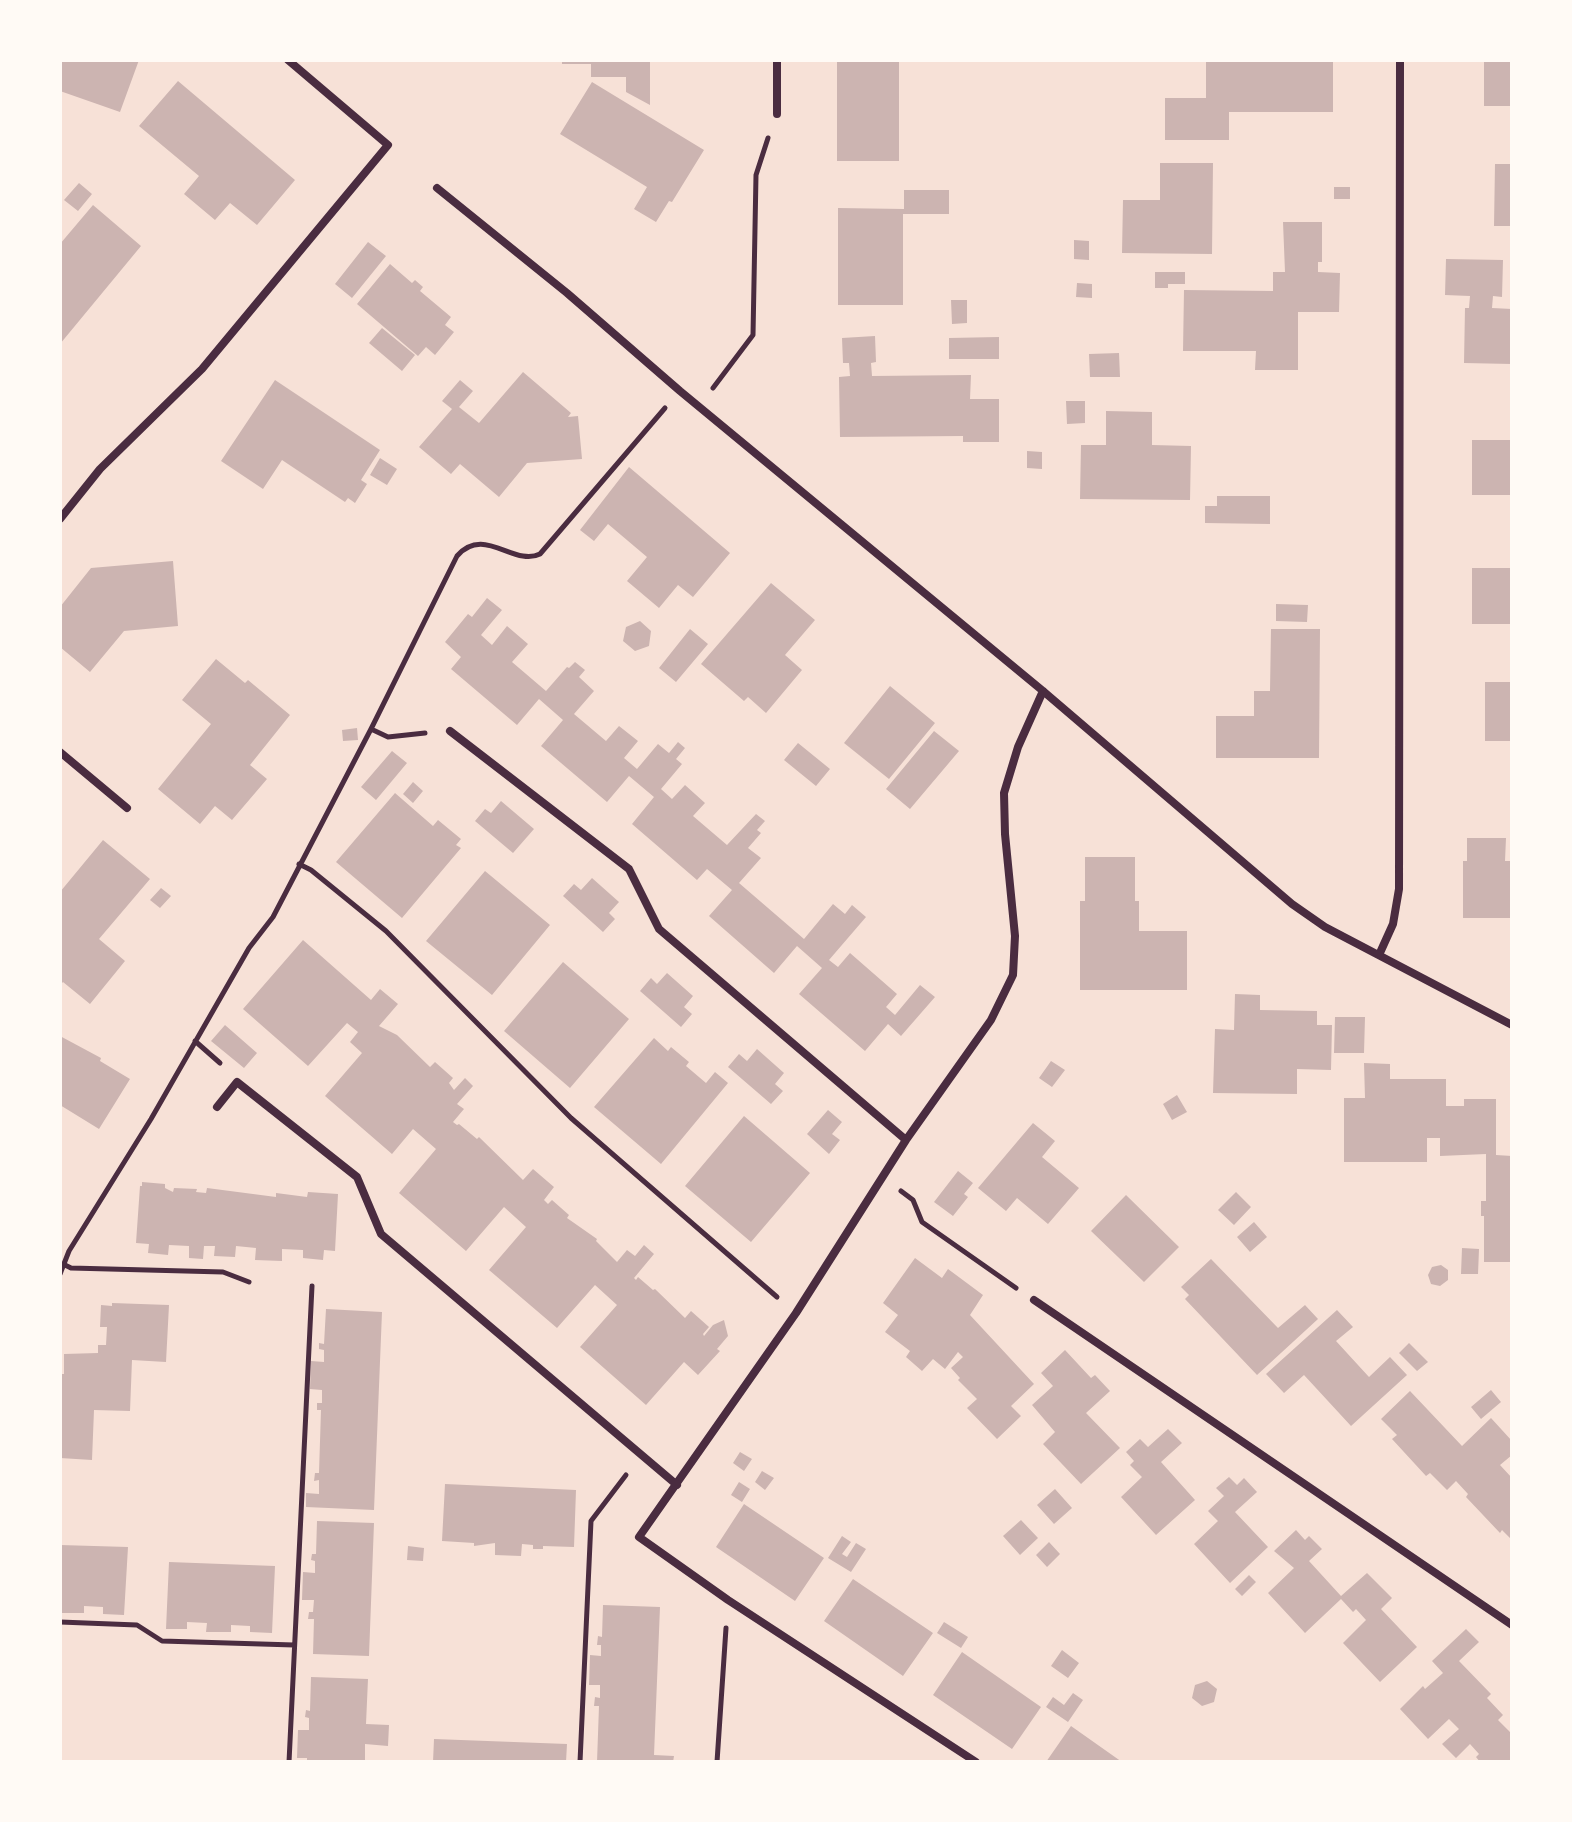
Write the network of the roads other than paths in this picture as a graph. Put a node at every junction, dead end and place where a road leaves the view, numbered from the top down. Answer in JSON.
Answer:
{"nodes":[{"id":1,"x":288,"y":60,"type":"edge"},
{"id":2,"x":777,"y":60,"type":"edge"},
{"id":3,"x":1400,"y":60,"type":"edge"},
{"id":4,"x":777,"y":114,"type":"road end"},
{"id":5,"x":437,"y":188,"type":"dead end"},
{"id":6,"x":60,"y":519,"type":"edge"},
{"id":7,"x":1043,"y":691,"type":"junction"},
{"id":8,"x":450,"y":731,"type":"road end"},
{"id":9,"x":60,"y":752,"type":"edge"},
{"id":10,"x":127,"y":808,"type":"dead end"},
{"id":11,"x":1379,"y":955,"type":"junction"},
{"id":12,"x":1512,"y":1025,"type":"edge"},
{"id":13,"x":217,"y":1107,"type":"dead end"},
{"id":14,"x":906,"y":1140,"type":"junction"},
{"id":15,"x":1034,"y":1300,"type":"road end"},
{"id":16,"x":677,"y":1485,"type":"junction"},
{"id":17,"x":1512,"y":1625,"type":"edge"},
{"id":18,"x":976,"y":1762,"type":"edge"}],
"edges":[{"from":1,"to":6,"type":"street"},
{"from":2,"to":4,"type":"street"},
{"from":3,"to":11,"type":"street"},
{"from":5,"to":7,"type":"street"},
{"from":7,"to":11,"type":"street"},
{"from":7,"to":14,"type":"street"},
{"from":8,"to":14,"type":"street"},
{"from":9,"to":10,"type":"street"},
{"from":11,"to":12,"type":"street"},
{"from":13,"to":16,"type":"street"},
{"from":14,"to":16,"type":"street"},
{"from":15,"to":17,"type":"street"},
{"from":16,"to":18,"type":"street"}]}
